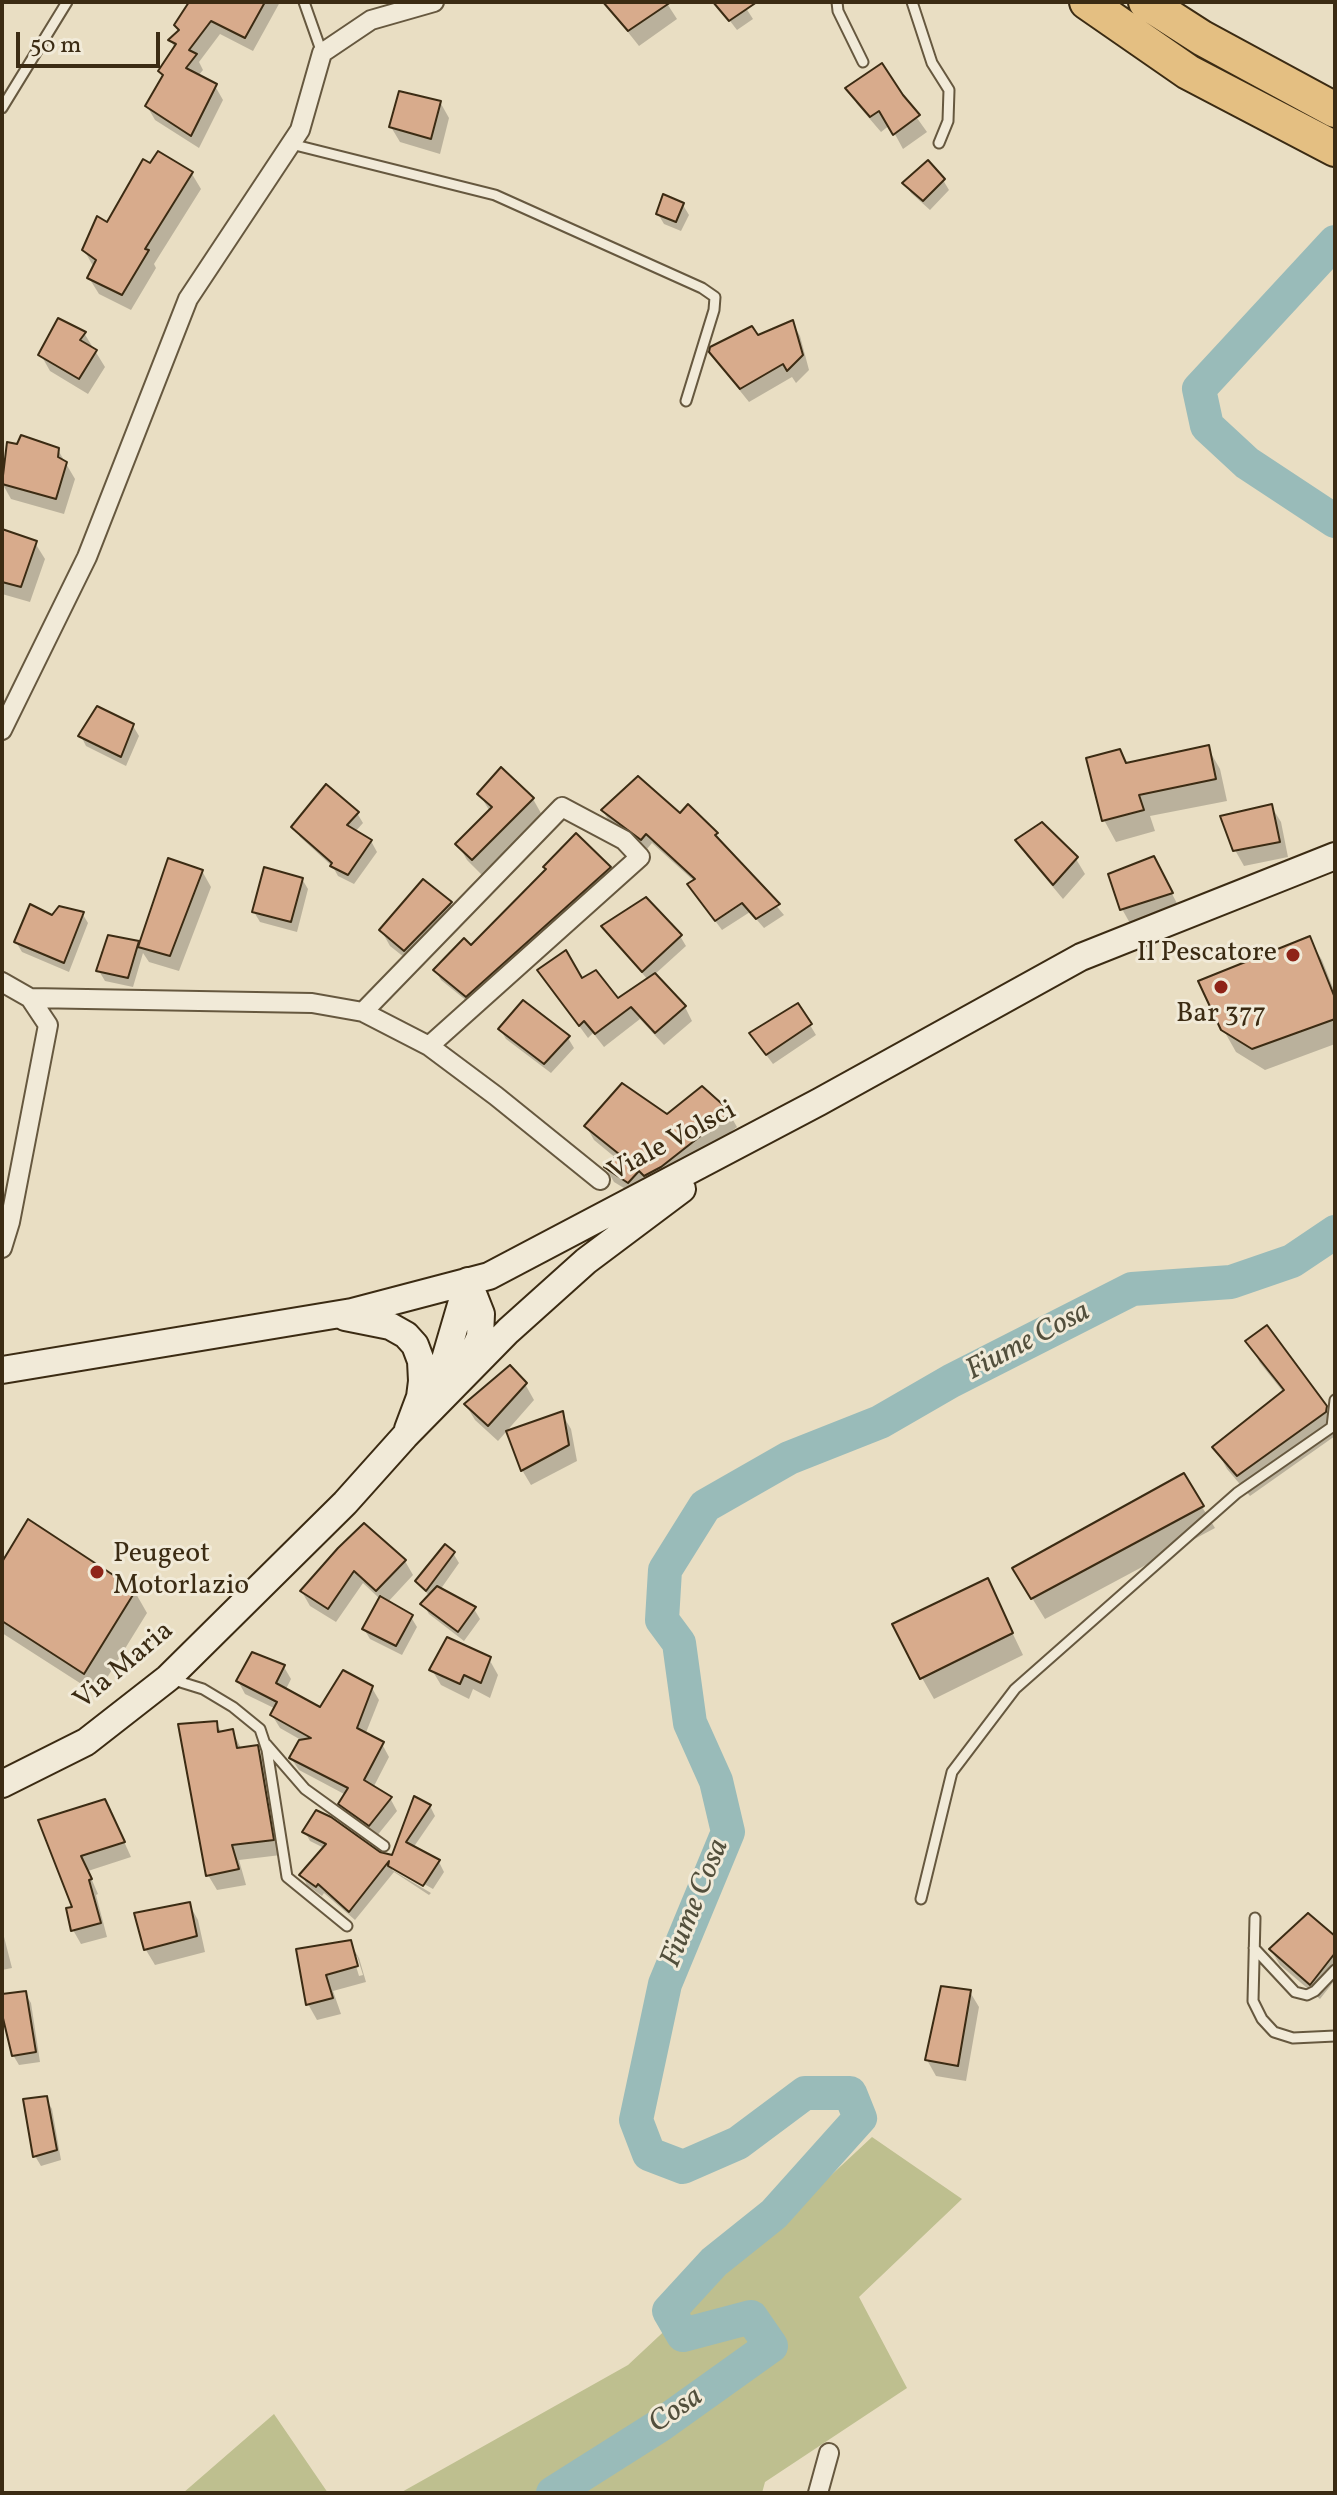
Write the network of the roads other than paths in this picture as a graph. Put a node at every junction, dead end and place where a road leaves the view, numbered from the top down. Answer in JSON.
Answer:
{"nodes":[{"id":1,"x":67,"y":2,"type":"edge"},
{"id":2,"x":304,"y":2,"type":"edge"},
{"id":3,"x":434,"y":2,"type":"edge"},
{"id":4,"x":837,"y":2,"type":"edge"},
{"id":5,"x":912,"y":2,"type":"edge"},
{"id":6,"x":1087,"y":2,"type":"edge"},
{"id":7,"x":1146,"y":2,"type":"edge"},
{"id":8,"x":322,"y":53,"type":"junction"},
{"id":9,"x":863,"y":62,"type":"dead end"},
{"id":10,"x":2,"y":108,"type":"edge"},
{"id":11,"x":1335,"y":110,"type":"edge"},
{"id":12,"x":939,"y":143,"type":"dead end"},
{"id":13,"x":291,"y":144,"type":"junction"},
{"id":14,"x":1335,"y":149,"type":"edge"},
{"id":15,"x":686,"y":401,"type":"dead end"},
{"id":16,"x":2,"y":730,"type":"edge"},
{"id":17,"x":1335,"y":856,"type":"edge"},
{"id":18,"x":2,"y":982,"type":"edge"},
{"id":19,"x":30,"y":998,"type":"junction"},
{"id":20,"x":363,"y":1012,"type":"junction"},
{"id":21,"x":429,"y":1046,"type":"junction"},
{"id":22,"x":743,"y":1142,"type":"junction"},
{"id":23,"x":600,"y":1180,"type":"dead end"},
{"id":24,"x":2,"y":1248,"type":"edge"},
{"id":25,"x":468,"y":1281,"type":"junction"},
{"id":26,"x":332,"y":1315,"type":"junction"},
{"id":27,"x":2,"y":1370,"type":"edge"},
{"id":28,"x":451,"y":1390,"type":"junction"},
{"id":29,"x":1335,"y":1400,"type":"edge"},
{"id":30,"x":405,"y":1436,"type":"junction"},
{"id":31,"x":168,"y":1678,"type":"junction"},
{"id":32,"x":264,"y":1741,"type":"junction"},
{"id":33,"x":2,"y":1784,"type":"edge"},
{"id":34,"x":384,"y":1846,"type":"dead end"},
{"id":35,"x":921,"y":1899,"type":"dead end"},
{"id":36,"x":1255,"y":1918,"type":"dead end"},
{"id":37,"x":347,"y":1926,"type":"dead end"},
{"id":38,"x":1254,"y":1948,"type":"junction"},
{"id":39,"x":1335,"y":1970,"type":"edge"},
{"id":40,"x":1335,"y":2036,"type":"edge"},
{"id":41,"x":829,"y":2453,"type":"dead end"},
{"id":42,"x":818,"y":2493,"type":"edge"}],
"edges":[{"from":1,"to":10,"type":"lane"},
{"from":2,"to":8,"type":"lane"},
{"from":3,"to":8,"type":"street"},
{"from":4,"to":9,"type":"lane"},
{"from":5,"to":12,"type":"lane"},
{"from":6,"to":14,"type":"highway"},
{"from":7,"to":11,"type":"highway"},
{"from":8,"to":13,"type":"street"},
{"from":13,"to":15,"type":"lane"},
{"from":13,"to":16,"type":"street"},
{"from":17,"to":22,"type":"street","name":"Viale Volsci"},
{"from":18,"to":19,"type":"street"},
{"from":19,"to":20,"type":"street"},
{"from":19,"to":24,"type":"street"},
{"from":20,"to":21,"type":"street"},
{"from":20,"to":21,"type":"street"},
{"from":21,"to":23,"type":"street"},
{"from":22,"to":25,"type":"street","name":"Viale Volsci"},
{"from":22,"to":28,"type":"street"},
{"from":25,"to":26,"type":"street","name":"Viale Volsci"},
{"from":25,"to":28,"type":"street"},
{"from":25,"to":30,"type":"street"},
{"from":26,"to":27,"type":"street","name":"Viale Volsci"},
{"from":26,"to":30,"type":"street"},
{"from":28,"to":30,"type":"street"},
{"from":29,"to":35,"type":"lane"},
{"from":30,"to":31,"type":"street","name":"Via Maria"},
{"from":31,"to":32,"type":"lane"},
{"from":31,"to":33,"type":"street","name":"Via Maria"},
{"from":32,"to":34,"type":"lane"},
{"from":32,"to":37,"type":"lane"},
{"from":36,"to":38,"type":"lane"},
{"from":38,"to":39,"type":"lane"},
{"from":38,"to":40,"type":"lane"},
{"from":41,"to":42,"type":"street"}]}
